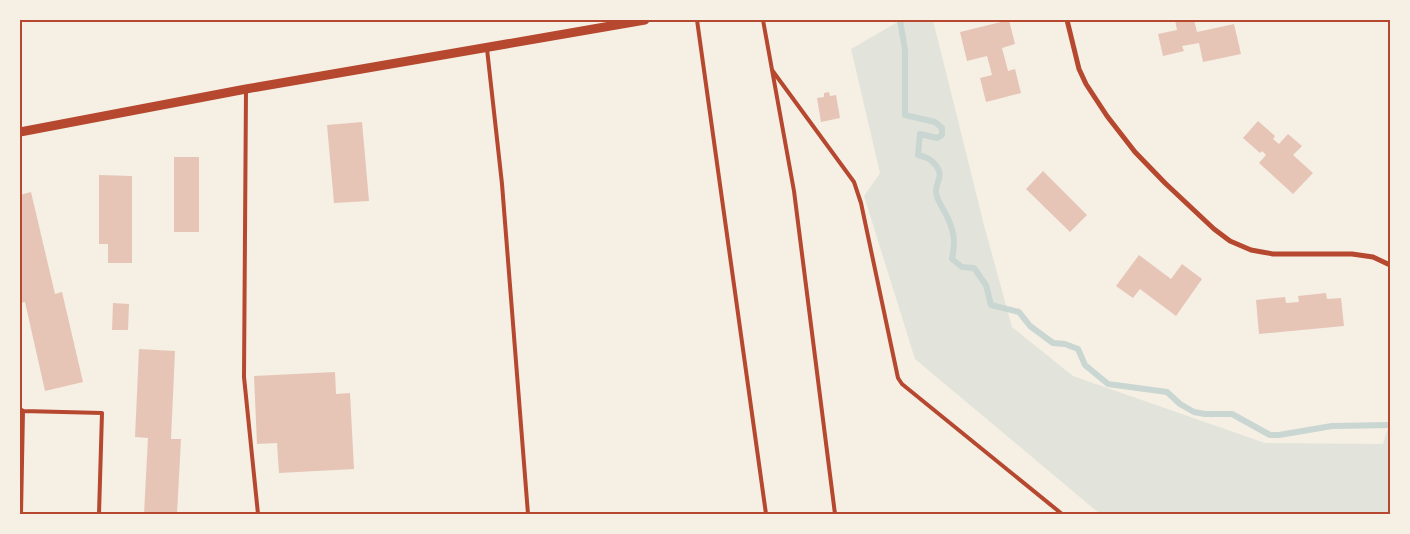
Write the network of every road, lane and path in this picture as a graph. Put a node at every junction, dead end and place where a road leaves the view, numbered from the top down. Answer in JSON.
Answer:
{"nodes":[{"id":1,"x":645,"y":20,"type":"edge"},
{"id":2,"x":697,"y":20,"type":"edge"},
{"id":3,"x":763,"y":20,"type":"edge"},
{"id":4,"x":1067,"y":20,"type":"edge"},
{"id":5,"x":487,"y":47,"type":"junction"},
{"id":6,"x":772,"y":70,"type":"junction"},
{"id":7,"x":246,"y":89,"type":"junction"},
{"id":8,"x":20,"y":132,"type":"edge"},
{"id":9,"x":1390,"y":265,"type":"edge"},
{"id":10,"x":21,"y":410,"type":"edge"},
{"id":11,"x":21,"y":514,"type":"edge"},
{"id":12,"x":98,"y":514,"type":"edge"},
{"id":13,"x":258,"y":514,"type":"edge"},
{"id":14,"x":528,"y":514,"type":"edge"},
{"id":15,"x":766,"y":514,"type":"edge"},
{"id":16,"x":835,"y":514,"type":"edge"},
{"id":17,"x":1062,"y":514,"type":"edge"}],
"edges":[{"from":1,"to":5,"type":"street"},
{"from":2,"to":15,"type":"lane"},
{"from":3,"to":6,"type":"lane"},
{"from":4,"to":9,"type":"street"},
{"from":5,"to":7,"type":"street"},
{"from":5,"to":14,"type":"lane"},
{"from":6,"to":16,"type":"lane"},
{"from":6,"to":17,"type":"lane"},
{"from":7,"to":8,"type":"street"},
{"from":7,"to":13,"type":"lane"},
{"from":10,"to":11,"type":"lane"},
{"from":10,"to":12,"type":"lane"}]}
